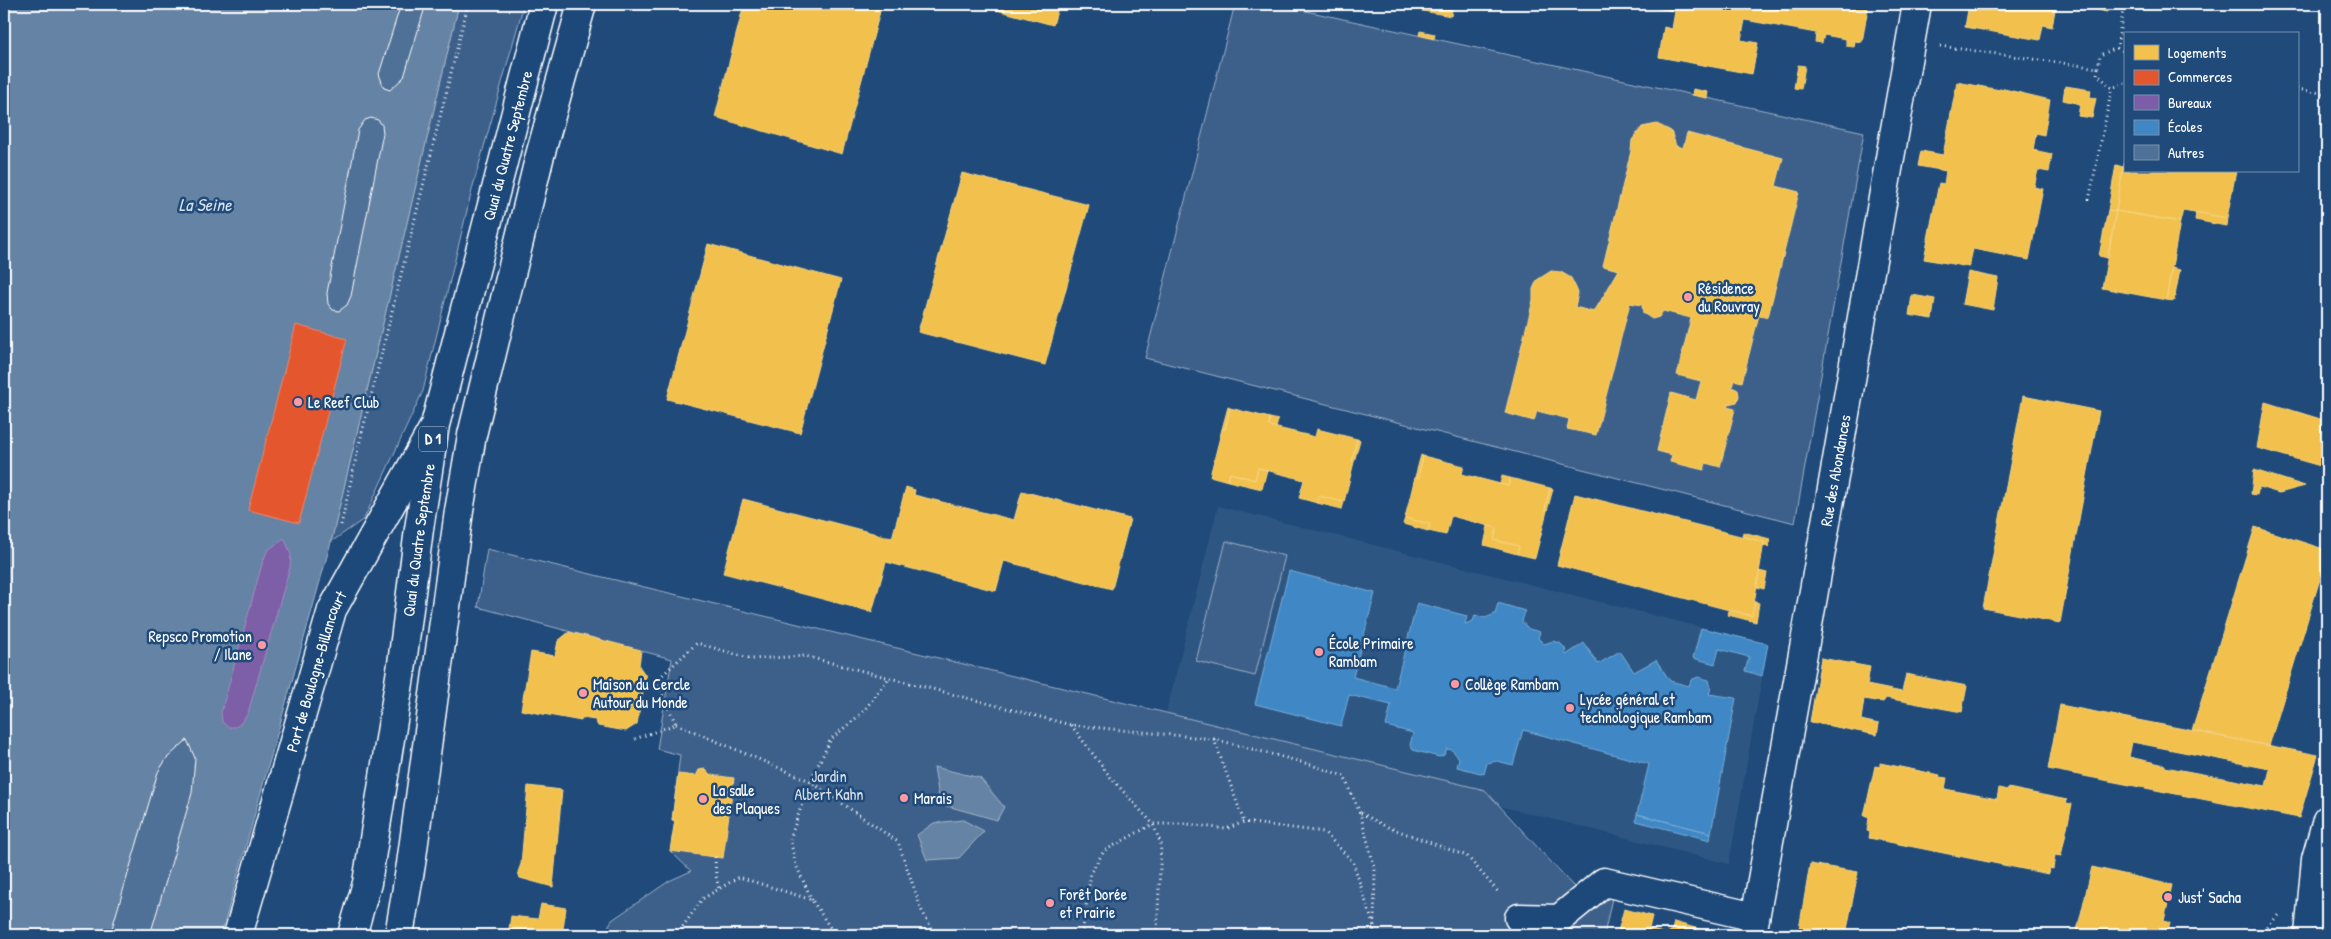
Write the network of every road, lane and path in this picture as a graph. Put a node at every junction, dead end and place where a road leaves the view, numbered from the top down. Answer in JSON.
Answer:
{"nodes":[{"id":1,"x":468,"y":4,"type":"edge"},
{"id":2,"x":544,"y":4,"type":"edge"},
{"id":3,"x":582,"y":4,"type":"edge"},
{"id":4,"x":1917,"y":4,"type":"edge"},
{"id":5,"x":2124,"y":4,"type":"edge"},
{"id":6,"x":1910,"y":41,"type":"junction"},
{"id":7,"x":2117,"y":48,"type":"junction"},
{"id":8,"x":2124,"y":52,"type":"edge"},
{"id":9,"x":2098,"y":68,"type":"junction"},
{"id":10,"x":2124,"y":83,"type":"edge"},
{"id":11,"x":2112,"y":88,"type":"junction"},
{"id":12,"x":2298,"y":89,"type":"edge"},
{"id":13,"x":2327,"y":94,"type":"edge"},
{"id":14,"x":2089,"y":200,"type":"dead end"},
{"id":15,"x":436,"y":425,"type":"junction"},
{"id":16,"x":339,"y":534,"type":"dead end"},
{"id":17,"x":889,"y":678,"type":"junction"},
{"id":18,"x":676,"y":724,"type":"junction"},
{"id":19,"x":1070,"y":725,"type":"junction"},
{"id":20,"x":1214,"y":739,"type":"junction"},
{"id":21,"x":635,"y":740,"type":"dead end"},
{"id":22,"x":810,"y":780,"type":"junction"},
{"id":23,"x":1360,"y":813,"type":"junction"},
{"id":24,"x":2327,"y":820,"type":"edge"},
{"id":25,"x":1244,"y":822,"type":"junction"},
{"id":26,"x":1153,"y":824,"type":"junction"},
{"id":27,"x":715,"y":857,"type":"dead end"},
{"id":28,"x":411,"y":864,"type":"junction"},
{"id":29,"x":367,"y":883,"type":"junction"},
{"id":30,"x":719,"y":889,"type":"junction"},
{"id":31,"x":812,"y":900,"type":"junction"},
{"id":32,"x":1518,"y":918,"type":"joint"},
{"id":33,"x":1374,"y":926,"type":"junction"},
{"id":34,"x":1753,"y":926,"type":"edge"},
{"id":35,"x":238,"y":935,"type":"edge"},
{"id":36,"x":352,"y":935,"type":"edge"},
{"id":37,"x":365,"y":935,"type":"edge"},
{"id":38,"x":399,"y":935,"type":"edge"},
{"id":39,"x":417,"y":935,"type":"edge"},
{"id":40,"x":677,"y":935,"type":"edge"},
{"id":41,"x":835,"y":935,"type":"edge"},
{"id":42,"x":935,"y":935,"type":"edge"},
{"id":43,"x":1082,"y":935,"type":"edge"},
{"id":44,"x":1157,"y":935,"type":"edge"},
{"id":45,"x":1373,"y":935,"type":"edge"},
{"id":46,"x":2308,"y":935,"type":"edge"}],
"edges":[{"from":1,"to":16,"type":"path"},
{"from":2,"to":15,"type":"main road","name":"Quai du Quatre Septembre","number":"D 1"},
{"from":3,"to":28,"type":"main road","number":"D 1"},
{"from":4,"to":6,"type":"main road","name":"Rue des Abondances"},
{"from":5,"to":7,"type":"path"},
{"from":6,"to":9,"type":"path"},
{"from":6,"to":34,"type":"main road","name":"Rue des Abondances"},
{"from":7,"to":8,"type":"path"},
{"from":7,"to":9,"type":"path"},
{"from":9,"to":11,"type":"path"},
{"from":10,"to":11,"type":"path"},
{"from":11,"to":14,"type":"path"},
{"from":12,"to":13,"type":"path"},
{"from":15,"to":29,"type":"main road","name":"Quai du Quatre Septembre","number":"D 1"},
{"from":15,"to":35,"type":"main road","name":"Port de Boulogne-Billancourt"},
{"from":17,"to":18,"type":"path"},
{"from":17,"to":19,"type":"path"},
{"from":17,"to":22,"type":"path"},
{"from":18,"to":21,"type":"path"},
{"from":18,"to":22,"type":"path"},
{"from":19,"to":20,"type":"path"},
{"from":19,"to":26,"type":"path"},
{"from":20,"to":23,"type":"path"},
{"from":20,"to":25,"type":"path"},
{"from":22,"to":31,"type":"path"},
{"from":22,"to":42,"type":"path"},
{"from":23,"to":32,"type":"path"},
{"from":23,"to":33,"type":"path"},
{"from":24,"to":46,"type":"main road"},
{"from":25,"to":26,"type":"path"},
{"from":25,"to":33,"type":"path"},
{"from":26,"to":43,"type":"path"},
{"from":26,"to":44,"type":"path"},
{"from":27,"to":30,"type":"path"},
{"from":28,"to":38,"type":"main road","number":"D 1"},
{"from":28,"to":39,"type":"main road"},
{"from":29,"to":36,"type":"main road","name":"Quai du Quatre Septembre","number":"D 1"},
{"from":29,"to":37,"type":"main road"},
{"from":30,"to":31,"type":"path"},
{"from":30,"to":40,"type":"path"},
{"from":31,"to":41,"type":"path"},
{"from":32,"to":34,"type":"main road"},
{"from":33,"to":45,"type":"path"}]}
